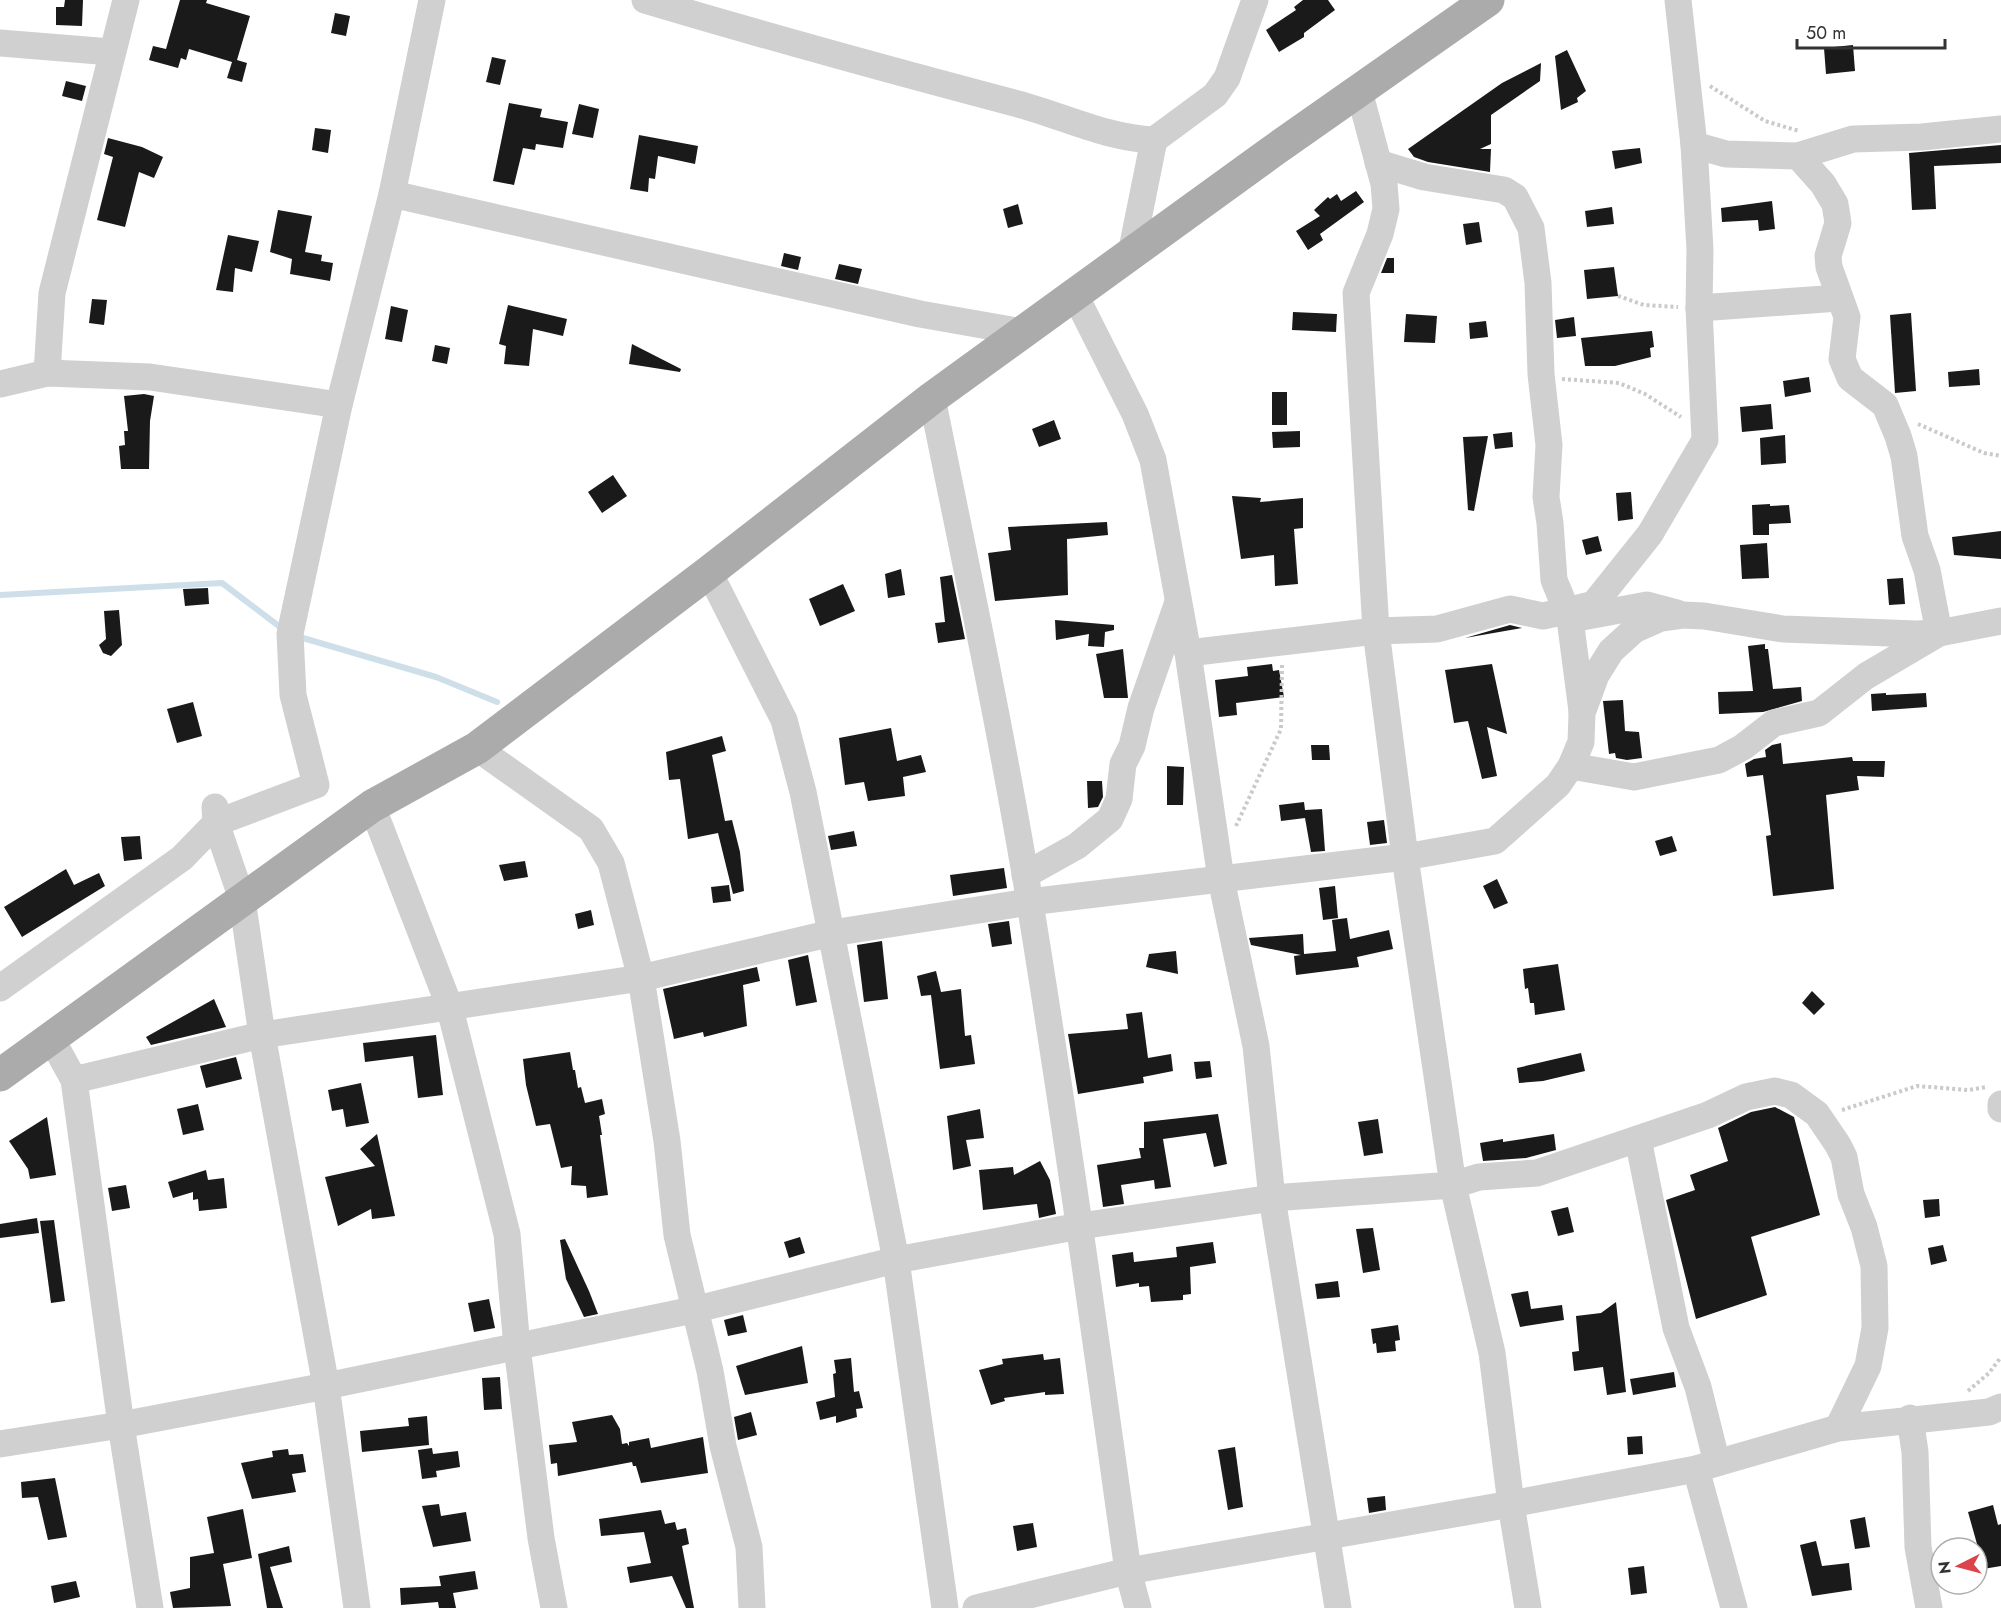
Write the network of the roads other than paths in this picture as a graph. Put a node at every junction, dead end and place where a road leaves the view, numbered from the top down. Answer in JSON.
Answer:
{"nodes":[{"id":1,"x":126,"y":0,"type":"edge"},
{"id":2,"x":432,"y":0,"type":"edge"},
{"id":3,"x":645,"y":0,"type":"edge"},
{"id":4,"x":1255,"y":0,"type":"edge"},
{"id":5,"x":1488,"y":0,"type":"edge"},
{"id":6,"x":1678,"y":0,"type":"edge"},
{"id":7,"x":0,"y":43,"type":"edge"},
{"id":8,"x":111,"y":52,"type":"junction"},
{"id":9,"x":1359,"y":91,"type":"junction"},
{"id":10,"x":2001,"y":129,"type":"edge"},
{"id":11,"x":1154,"y":140,"type":"junction"},
{"id":12,"x":1694,"y":145,"type":"junction"},
{"id":13,"x":1798,"y":156,"type":"junction"},
{"id":14,"x":1378,"y":163,"type":"junction"},
{"id":15,"x":392,"y":194,"type":"junction"},
{"id":16,"x":1131,"y":254,"type":"junction"},
{"id":17,"x":1075,"y":295,"type":"junction"},
{"id":18,"x":1839,"y":298,"type":"junction"},
{"id":19,"x":1699,"y":308,"type":"junction"},
{"id":20,"x":1022,"y":332,"type":"junction"},
{"id":21,"x":47,"y":373,"type":"junction"},
{"id":22,"x":0,"y":384,"type":"edge"},
{"id":23,"x":932,"y":398,"type":"junction"},
{"id":24,"x":339,"y":405,"type":"junction"},
{"id":25,"x":709,"y":572,"type":"junction"},
{"id":26,"x":1178,"y":602,"type":"junction"},
{"id":27,"x":1683,"y":615,"type":"junction"},
{"id":28,"x":1568,"y":616,"type":"junction"},
{"id":29,"x":2001,"y":621,"type":"edge"},
{"id":30,"x":1376,"y":631,"type":"junction"},
{"id":31,"x":1939,"y":633,"type":"junction"},
{"id":32,"x":1188,"y":652,"type":"junction"},
{"id":33,"x":1582,"y":713,"type":"junction"},
{"id":34,"x":477,"y":748,"type":"junction"},
{"id":35,"x":1571,"y":766,"type":"junction"},
{"id":36,"x":372,"y":806,"type":"junction"},
{"id":37,"x":215,"y":814,"type":"junction"},
{"id":38,"x":1405,"y":857,"type":"junction"},
{"id":39,"x":1220,"y":869,"type":"junction"},
{"id":40,"x":1025,"y":875,"type":"junction"},
{"id":41,"x":242,"y":899,"type":"junction"},
{"id":42,"x":1029,"y":902,"type":"junction"},
{"id":43,"x":832,"y":933,"type":"junction"},
{"id":44,"x":641,"y":978,"type":"junction"},
{"id":45,"x":0,"y":988,"type":"edge"},
{"id":46,"x":449,"y":1005,"type":"junction"},
{"id":47,"x":262,"y":1035,"type":"junction"},
{"id":48,"x":51,"y":1038,"type":"junction"},
{"id":49,"x":0,"y":1075,"type":"edge"},
{"id":50,"x":74,"y":1080,"type":"junction"},
{"id":51,"x":1638,"y":1140,"type":"junction"},
{"id":52,"x":1453,"y":1185,"type":"junction"},
{"id":53,"x":1272,"y":1198,"type":"junction"},
{"id":54,"x":1080,"y":1226,"type":"junction"},
{"id":55,"x":896,"y":1260,"type":"junction"},
{"id":56,"x":693,"y":1310,"type":"junction"},
{"id":57,"x":517,"y":1347,"type":"junction"},
{"id":58,"x":326,"y":1386,"type":"junction"},
{"id":59,"x":1997,"y":1411,"type":"edge"},
{"id":60,"x":1910,"y":1418,"type":"junction"},
{"id":61,"x":121,"y":1425,"type":"junction"},
{"id":62,"x":1838,"y":1428,"type":"junction"},
{"id":63,"x":0,"y":1444,"type":"edge"},
{"id":64,"x":1706,"y":1466,"type":"junction"},
{"id":65,"x":1511,"y":1504,"type":"junction"},
{"id":66,"x":1326,"y":1536,"type":"junction"},
{"id":67,"x":1128,"y":1571,"type":"junction"},
{"id":68,"x":150,"y":1608,"type":"edge"},
{"id":69,"x":357,"y":1608,"type":"edge"},
{"id":70,"x":554,"y":1608,"type":"edge"},
{"id":71,"x":753,"y":1608,"type":"edge"},
{"id":72,"x":945,"y":1608,"type":"edge"},
{"id":73,"x":976,"y":1608,"type":"edge"},
{"id":74,"x":1138,"y":1608,"type":"edge"},
{"id":75,"x":1338,"y":1608,"type":"edge"},
{"id":76,"x":1528,"y":1608,"type":"edge"},
{"id":77,"x":1734,"y":1608,"type":"edge"},
{"id":78,"x":1929,"y":1608,"type":"edge"}],
"edges":[{"from":1,"to":8,"type":"street"},
{"from":2,"to":15,"type":"street"},
{"from":3,"to":11,"type":"street"},
{"from":4,"to":11,"type":"street"},
{"from":5,"to":9,"type":"main road"},
{"from":6,"to":12,"type":"street"},
{"from":7,"to":8,"type":"street"},
{"from":8,"to":21,"type":"street"},
{"from":9,"to":14,"type":"street"},
{"from":9,"to":16,"type":"main road"},
{"from":10,"to":13,"type":"street"},
{"from":11,"to":16,"type":"street"},
{"from":12,"to":13,"type":"street"},
{"from":12,"to":19,"type":"street"},
{"from":13,"to":18,"type":"street"},
{"from":14,"to":28,"type":"street"},
{"from":14,"to":30,"type":"street"},
{"from":15,"to":20,"type":"street"},
{"from":15,"to":24,"type":"street"},
{"from":16,"to":17,"type":"main road"},
{"from":17,"to":20,"type":"main road"},
{"from":17,"to":26,"type":"street"},
{"from":18,"to":19,"type":"street"},
{"from":18,"to":31,"type":"street"},
{"from":19,"to":28,"type":"street"},
{"from":20,"to":23,"type":"main road"},
{"from":21,"to":22,"type":"street"},
{"from":21,"to":24,"type":"street"},
{"from":23,"to":25,"type":"main road"},
{"from":23,"to":40,"type":"street"},
{"from":24,"to":37,"type":"street"},
{"from":25,"to":34,"type":"main road"},
{"from":25,"to":43,"type":"street"},
{"from":26,"to":32,"type":"street"},
{"from":26,"to":40,"type":"street"},
{"from":27,"to":28,"type":"street"},
{"from":27,"to":31,"type":"street"},
{"from":27,"to":33,"type":"street"},
{"from":28,"to":30,"type":"street"},
{"from":28,"to":33,"type":"street"},
{"from":29,"to":31,"type":"street"},
{"from":30,"to":32,"type":"street"},
{"from":30,"to":38,"type":"street"},
{"from":31,"to":35,"type":"street"},
{"from":32,"to":39,"type":"street"},
{"from":33,"to":35,"type":"street"},
{"from":34,"to":36,"type":"main road"},
{"from":34,"to":44,"type":"street"},
{"from":35,"to":38,"type":"street"},
{"from":36,"to":41,"type":"main road"},
{"from":36,"to":46,"type":"street"},
{"from":37,"to":41,"type":"street"},
{"from":37,"to":45,"type":"street"},
{"from":38,"to":39,"type":"street"},
{"from":38,"to":52,"type":"street"},
{"from":39,"to":42,"type":"street"},
{"from":39,"to":53,"type":"street"},
{"from":40,"to":42,"type":"street"},
{"from":41,"to":47,"type":"street"},
{"from":41,"to":48,"type":"main road"},
{"from":42,"to":43,"type":"street"},
{"from":42,"to":54,"type":"street"},
{"from":43,"to":44,"type":"street"},
{"from":43,"to":55,"type":"street"},
{"from":44,"to":46,"type":"street"},
{"from":44,"to":56,"type":"street"},
{"from":46,"to":47,"type":"street"},
{"from":46,"to":57,"type":"street"},
{"from":47,"to":50,"type":"street"},
{"from":47,"to":58,"type":"street"},
{"from":48,"to":49,"type":"main road"},
{"from":48,"to":50,"type":"street"},
{"from":50,"to":61,"type":"street"},
{"from":51,"to":52,"type":"street"},
{"from":51,"to":62,"type":"street"},
{"from":51,"to":64,"type":"street"},
{"from":52,"to":53,"type":"street"},
{"from":52,"to":65,"type":"street"},
{"from":53,"to":54,"type":"street"},
{"from":53,"to":66,"type":"street"},
{"from":54,"to":55,"type":"street"},
{"from":54,"to":67,"type":"street"},
{"from":55,"to":56,"type":"street"},
{"from":55,"to":72,"type":"street"},
{"from":56,"to":57,"type":"street"},
{"from":56,"to":71,"type":"street"},
{"from":57,"to":58,"type":"street"},
{"from":57,"to":70,"type":"street"},
{"from":58,"to":61,"type":"street"},
{"from":58,"to":69,"type":"street"},
{"from":59,"to":60,"type":"street"},
{"from":60,"to":62,"type":"street"},
{"from":60,"to":78,"type":"street"},
{"from":61,"to":63,"type":"street"},
{"from":61,"to":68,"type":"street"},
{"from":62,"to":64,"type":"street"},
{"from":64,"to":65,"type":"street"},
{"from":64,"to":77,"type":"street"},
{"from":65,"to":66,"type":"street"},
{"from":65,"to":76,"type":"street"},
{"from":66,"to":67,"type":"street"},
{"from":66,"to":75,"type":"street"},
{"from":67,"to":73,"type":"street"},
{"from":67,"to":74,"type":"street"}]}
